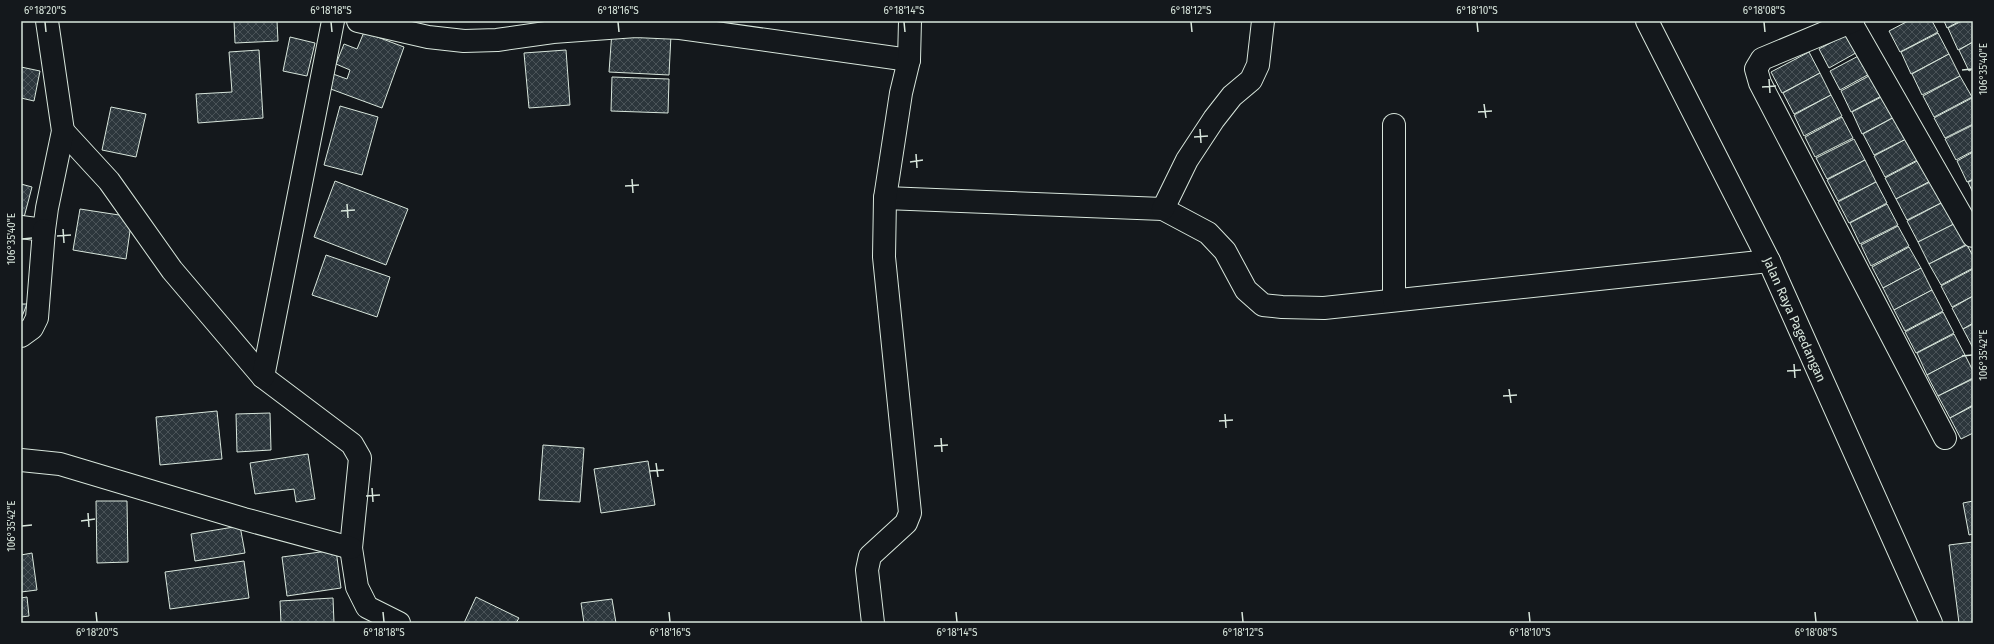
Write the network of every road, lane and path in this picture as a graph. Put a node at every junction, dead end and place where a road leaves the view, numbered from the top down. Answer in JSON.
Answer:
{"nodes":[{"id":1,"x":46,"y":21,"type":"edge"},
{"id":2,"x":333,"y":21,"type":"edge"},
{"id":3,"x":358,"y":21,"type":"edge"},
{"id":4,"x":910,"y":21,"type":"edge"},
{"id":5,"x":1263,"y":21,"type":"edge"},
{"id":6,"x":1647,"y":21,"type":"edge"},
{"id":7,"x":1851,"y":21,"type":"edge"},
{"id":8,"x":681,"y":25,"type":"edge"},
{"id":9,"x":909,"y":60,"type":"junction"},
{"id":10,"x":1394,"y":125,"type":"dead end"},
{"id":11,"x":64,"y":131,"type":"junction"},
{"id":12,"x":885,"y":198,"type":"junction"},
{"id":13,"x":1163,"y":209,"type":"junction"},
{"id":14,"x":21,"y":227,"type":"edge"},
{"id":15,"x":44,"y":230,"type":"junction"},
{"id":16,"x":1973,"y":236,"type":"edge"},
{"id":17,"x":1769,"y":261,"type":"junction"},
{"id":18,"x":1394,"y":300,"type":"junction"},
{"id":19,"x":21,"y":336,"type":"edge"},
{"id":20,"x":263,"y":377,"type":"junction"},
{"id":21,"x":1945,"y":438,"type":"dead end"},
{"id":22,"x":21,"y":460,"type":"edge"},
{"id":23,"x":351,"y":548,"type":"junction"},
{"id":24,"x":399,"y":623,"type":"edge"},
{"id":25,"x":873,"y":623,"type":"edge"},
{"id":26,"x":1931,"y":623,"type":"edge"}],
"edges":[{"from":1,"to":11,"type":"street"},
{"from":2,"to":20,"type":"street"},
{"from":3,"to":8,"type":"street"},
{"from":4,"to":9,"type":"street"},
{"from":5,"to":13,"type":"street"},
{"from":6,"to":17,"type":"street","name":"Jalan Raya Pagedangan"},
{"from":7,"to":16,"type":"street"},
{"from":7,"to":21,"type":"street"},
{"from":8,"to":9,"type":"street"},
{"from":9,"to":12,"type":"street"},
{"from":10,"to":18,"type":"street"},
{"from":11,"to":15,"type":"street"},
{"from":11,"to":20,"type":"street"},
{"from":12,"to":13,"type":"street"},
{"from":12,"to":25,"type":"street"},
{"from":13,"to":18,"type":"street"},
{"from":14,"to":15,"type":"street"},
{"from":15,"to":19,"type":"street"},
{"from":17,"to":18,"type":"street"},
{"from":17,"to":26,"type":"street","name":"Jalan Raya Pagedangan"},
{"from":20,"to":23,"type":"street"},
{"from":22,"to":23,"type":"street"},
{"from":23,"to":24,"type":"street"}]}
